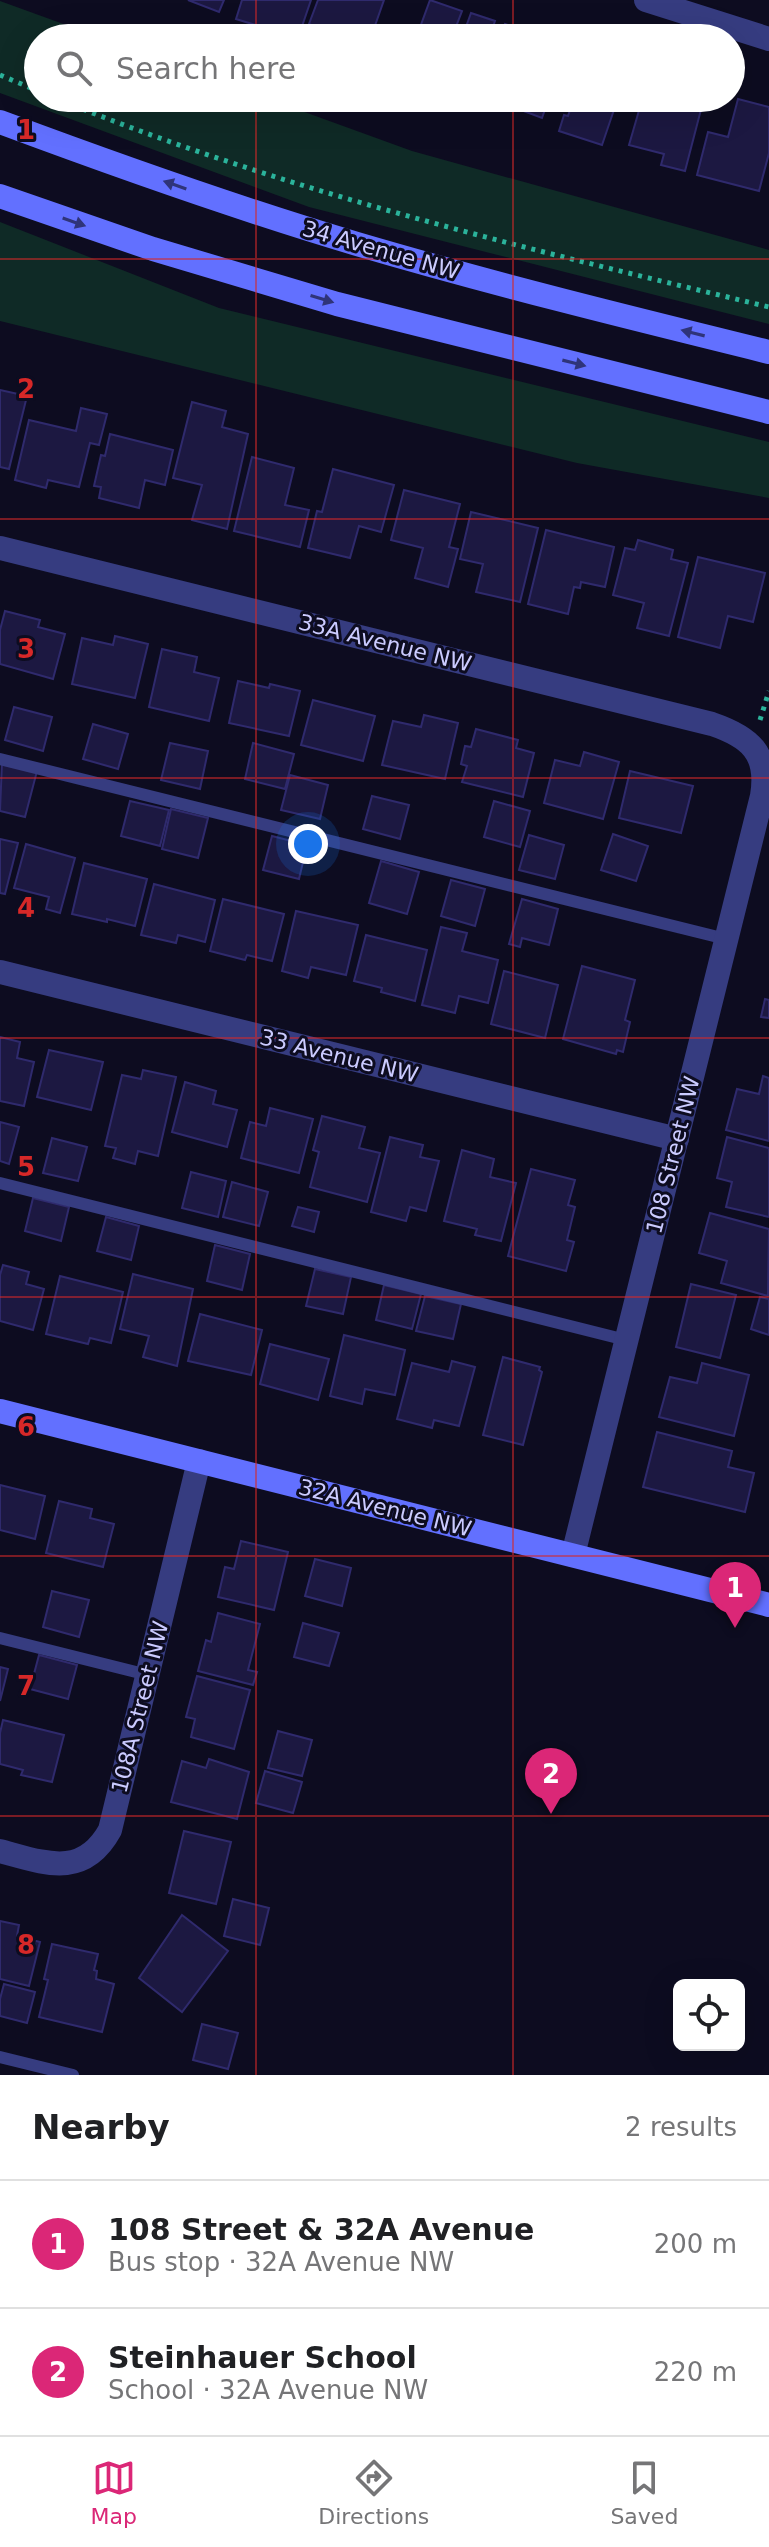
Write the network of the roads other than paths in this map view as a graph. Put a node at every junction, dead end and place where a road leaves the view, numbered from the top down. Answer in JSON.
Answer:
{"nodes":[{"id":1,"x":646,"y":0,"type":"edge"},
{"id":2,"x":677,"y":0,"type":"edge"},
{"id":3,"x":704,"y":20,"type":"junction"},
{"id":4,"x":718,"y":24,"type":"edge"},
{"id":5,"x":745,"y":32,"type":"edge"},
{"id":6,"x":769,"y":39,"type":"edge"},
{"id":7,"x":0,"y":122,"type":"edge"},
{"id":8,"x":0,"y":196,"type":"edge"},
{"id":9,"x":769,"y":352,"type":"edge"},
{"id":10,"x":769,"y":412,"type":"edge"},
{"id":11,"x":0,"y":548,"type":"edge"},
{"id":12,"x":760,"y":755,"type":"joint"},
{"id":13,"x":0,"y":759,"type":"edge"},
{"id":14,"x":726,"y":939,"type":"junction"},
{"id":15,"x":0,"y":972,"type":"edge"},
{"id":16,"x":677,"y":1139,"type":"junction"},
{"id":17,"x":0,"y":1183,"type":"edge"},
{"id":18,"x":626,"y":1340,"type":"junction"},
{"id":19,"x":0,"y":1411,"type":"edge"},
{"id":20,"x":199,"y":1461,"type":"junction"},
{"id":21,"x":573,"y":1555,"type":"junction"},
{"id":22,"x":769,"y":1605,"type":"edge"},
{"id":23,"x":0,"y":1638,"type":"edge"},
{"id":24,"x":148,"y":1675,"type":"junction"},
{"id":25,"x":0,"y":1851,"type":"edge"},
{"id":26,"x":0,"y":2057,"type":"edge"},
{"id":27,"x":73,"y":2075,"type":"edge"}],
"edges":[{"from":1,"to":3,"type":"street"},
{"from":2,"to":3,"type":"street"},
{"from":3,"to":4,"type":"street"},
{"from":5,"to":6,"type":"street"},
{"from":9,"to":7,"type":"main road","name":"34 Avenue NW","one_way":true},
{"from":8,"to":10,"type":"main road","one_way":true},
{"from":11,"to":12,"type":"street","name":"33A Avenue NW"},
{"from":12,"to":14,"type":"street","name":"108 Street NW"},
{"from":13,"to":14,"type":"lane"},
{"from":14,"to":16,"type":"street","name":"108 Street NW"},
{"from":15,"to":16,"type":"street","name":"33 Avenue NW"},
{"from":16,"to":18,"type":"street","name":"108 Street NW"},
{"from":17,"to":18,"type":"lane"},
{"from":18,"to":21,"type":"street","name":"108 Street NW"},
{"from":19,"to":20,"type":"main road","name":"32A Avenue NW"},
{"from":20,"to":21,"type":"main road","name":"32A Avenue NW"},
{"from":20,"to":24,"type":"street","name":"108A Street NW"},
{"from":21,"to":22,"type":"main road","name":"32A Avenue NW"},
{"from":23,"to":24,"type":"lane"},
{"from":24,"to":25,"type":"street","name":"108A Street NW"},
{"from":26,"to":27,"type":"lane"}]}
